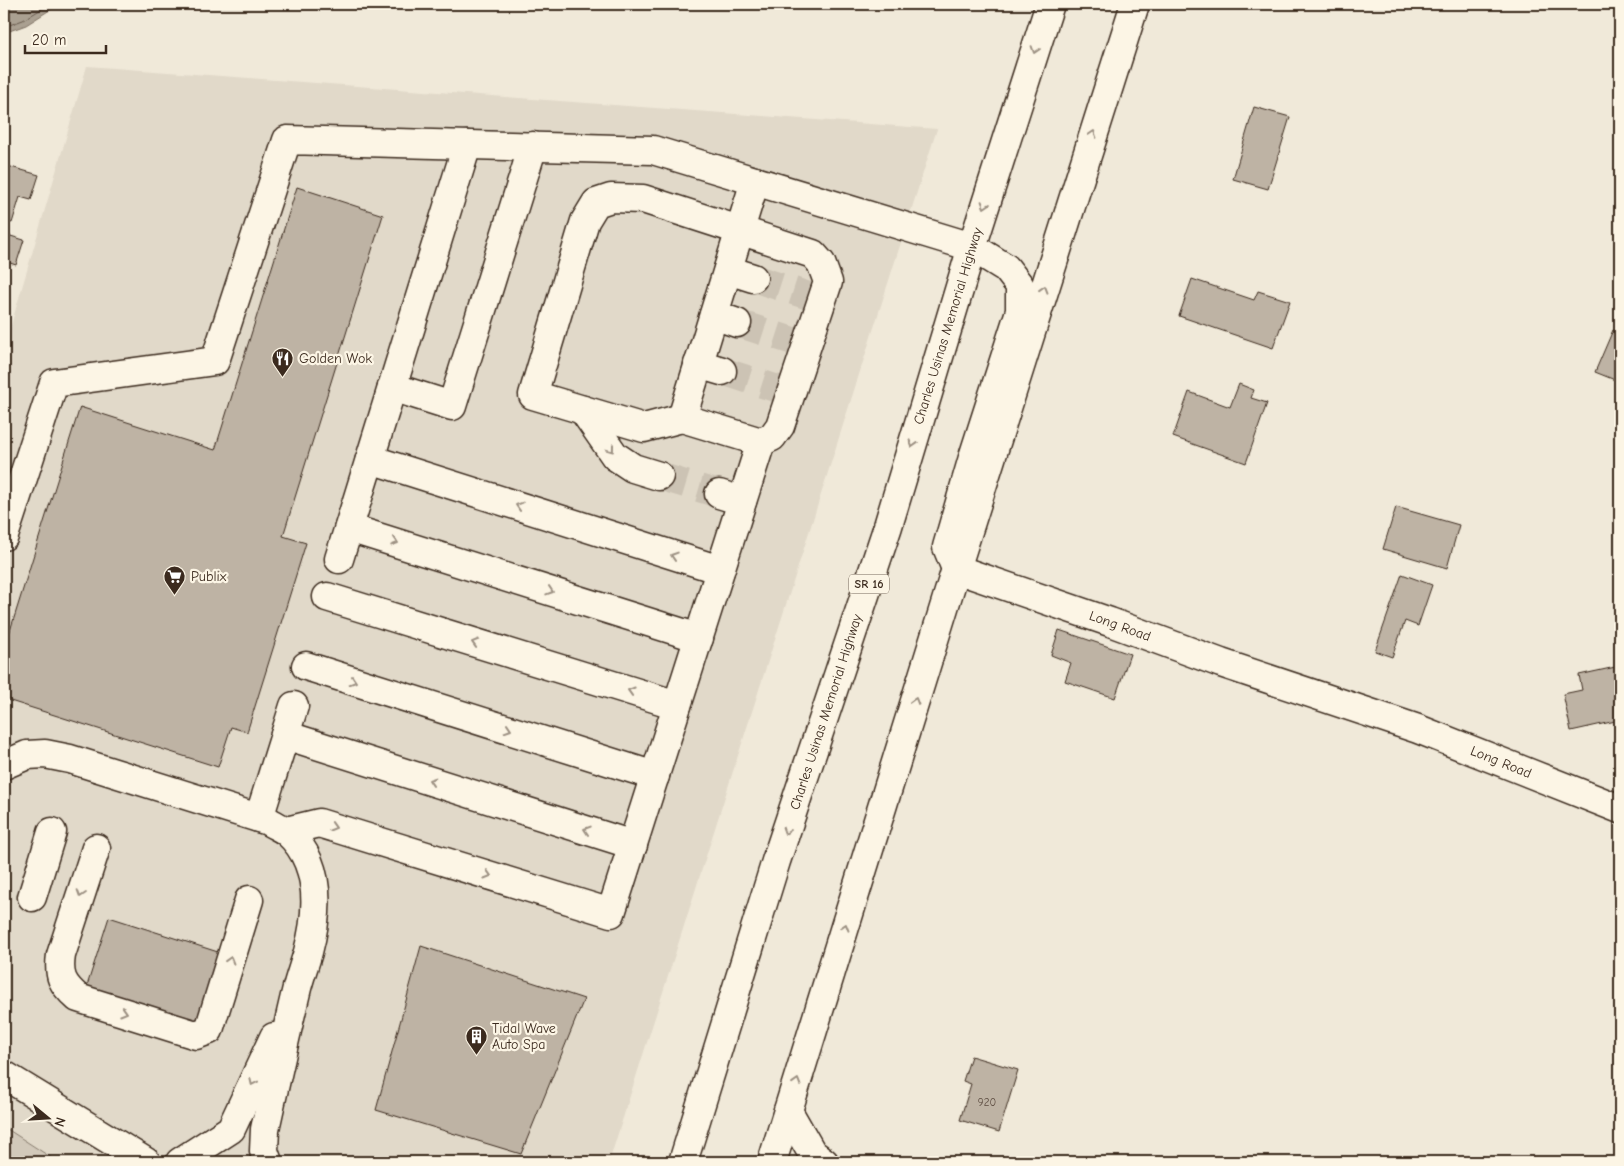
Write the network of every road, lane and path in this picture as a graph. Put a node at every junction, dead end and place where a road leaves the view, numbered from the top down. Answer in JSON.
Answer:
{"nodes":[{"id":1,"x":1050,"y":4,"type":"edge"},
{"id":2,"x":1135,"y":4,"type":"edge"},
{"id":3,"x":467,"y":145,"type":"junction"},
{"id":4,"x":534,"y":146,"type":"junction"},
{"id":5,"x":755,"y":181,"type":"junction"},
{"id":6,"x":740,"y":230,"type":"junction"},
{"id":7,"x":972,"y":247,"type":"junction"},
{"id":8,"x":392,"y":387,"type":"junction"},
{"id":9,"x":582,"y":410,"type":"junction"},
{"id":10,"x":682,"y":418,"type":"junction"},
{"id":11,"x":761,"y":442,"type":"junction"},
{"id":12,"x":370,"y":459,"type":"junction"},
{"id":13,"x":659,"y":476,"type":"tunnel mouth"},
{"id":14,"x":349,"y":528,"type":"junction"},
{"id":15,"x":4,"y":536,"type":"edge"},
{"id":16,"x":339,"y":559,"type":"dead end"},
{"id":17,"x":956,"y":569,"type":"junction"},
{"id":18,"x":720,"y":570,"type":"junction"},
{"id":19,"x":327,"y":597,"type":"dead end"},
{"id":20,"x":699,"y":638,"type":"junction"},
{"id":21,"x":306,"y":666,"type":"dead end"},
{"id":22,"x":677,"y":705,"type":"junction"},
{"id":23,"x":294,"y":706,"type":"dead end"},
{"id":24,"x":285,"y":735,"type":"junction"},
{"id":25,"x":4,"y":765,"type":"edge"},
{"id":26,"x":655,"y":776,"type":"junction"},
{"id":27,"x":1620,"y":809,"type":"edge"},
{"id":28,"x":259,"y":818,"type":"junction"},
{"id":29,"x":286,"y":831,"type":"junction"},
{"id":30,"x":52,"y":832,"type":"dead end"},
{"id":31,"x":633,"y":845,"type":"junction"},
{"id":32,"x":96,"y":848,"type":"dead end"},
{"id":33,"x":32,"y":897,"type":"dead end"},
{"id":34,"x":249,"y":900,"type":"dead end"},
{"id":35,"x":296,"y":990,"type":"junction"},
{"id":36,"x":4,"y":1075,"type":"edge"},
{"id":37,"x":788,"y":1111,"type":"junction"},
{"id":38,"x":146,"y":1162,"type":"edge"},
{"id":39,"x":180,"y":1162,"type":"edge"},
{"id":40,"x":268,"y":1162,"type":"edge"},
{"id":41,"x":682,"y":1162,"type":"edge"},
{"id":42,"x":772,"y":1162,"type":"edge"},
{"id":43,"x":824,"y":1162,"type":"edge"}],
"edges":[{"from":1,"to":7,"type":"main road","name":"Charles Usinas Memorial Highway","number":"SR 16","one_way":true},
{"from":17,"to":2,"type":"main road","one_way":true},
{"from":3,"to":4,"type":"main road"},
{"from":3,"to":8,"type":"main road"},
{"from":3,"to":15,"type":"main road"},
{"from":4,"to":5,"type":"main road"},
{"from":4,"to":8,"type":"main road"},
{"from":5,"to":6,"type":"main road"},
{"from":5,"to":7,"type":"main road"},
{"from":6,"to":9,"type":"main road"},
{"from":6,"to":10,"type":"main road"},
{"from":6,"to":11,"type":"main road"},
{"from":7,"to":17,"type":"main road"},
{"from":7,"to":41,"type":"main road","name":"Charles Usinas Memorial Highway","number":"SR 16","one_way":true},
{"from":8,"to":12,"type":"main road"},
{"from":9,"to":10,"type":"main road"},
{"from":9,"to":13,"type":"main road","one_way":true},
{"from":10,"to":11,"type":"main road"},
{"from":11,"to":18,"type":"main road"},
{"from":12,"to":14,"type":"main road"},
{"from":18,"to":12,"type":"main road","one_way":true},
{"from":14,"to":16,"type":"main road"},
{"from":14,"to":20,"type":"main road","one_way":true},
{"from":17,"to":27,"type":"main road","name":"Long Road"},
{"from":37,"to":17,"type":"main road","one_way":true},
{"from":18,"to":20,"type":"main road"},
{"from":22,"to":19,"type":"main road","one_way":true},
{"from":20,"to":22,"type":"main road"},
{"from":21,"to":26,"type":"main road","one_way":true},
{"from":22,"to":26,"type":"main road"},
{"from":23,"to":24,"type":"main road"},
{"from":24,"to":28,"type":"main road"},
{"from":31,"to":24,"type":"main road","one_way":true},
{"from":25,"to":28,"type":"main road"},
{"from":26,"to":31,"type":"main road"},
{"from":28,"to":29,"type":"main road"},
{"from":29,"to":31,"type":"main road","one_way":true},
{"from":29,"to":35,"type":"main road"},
{"from":30,"to":33,"type":"main road"},
{"from":32,"to":34,"type":"main road","one_way":true},
{"from":35,"to":39,"type":"main road","one_way":true},
{"from":35,"to":40,"type":"main road"},
{"from":36,"to":38,"type":"main road"},
{"from":37,"to":42,"type":"main road"},
{"from":37,"to":43,"type":"main road"}]}
